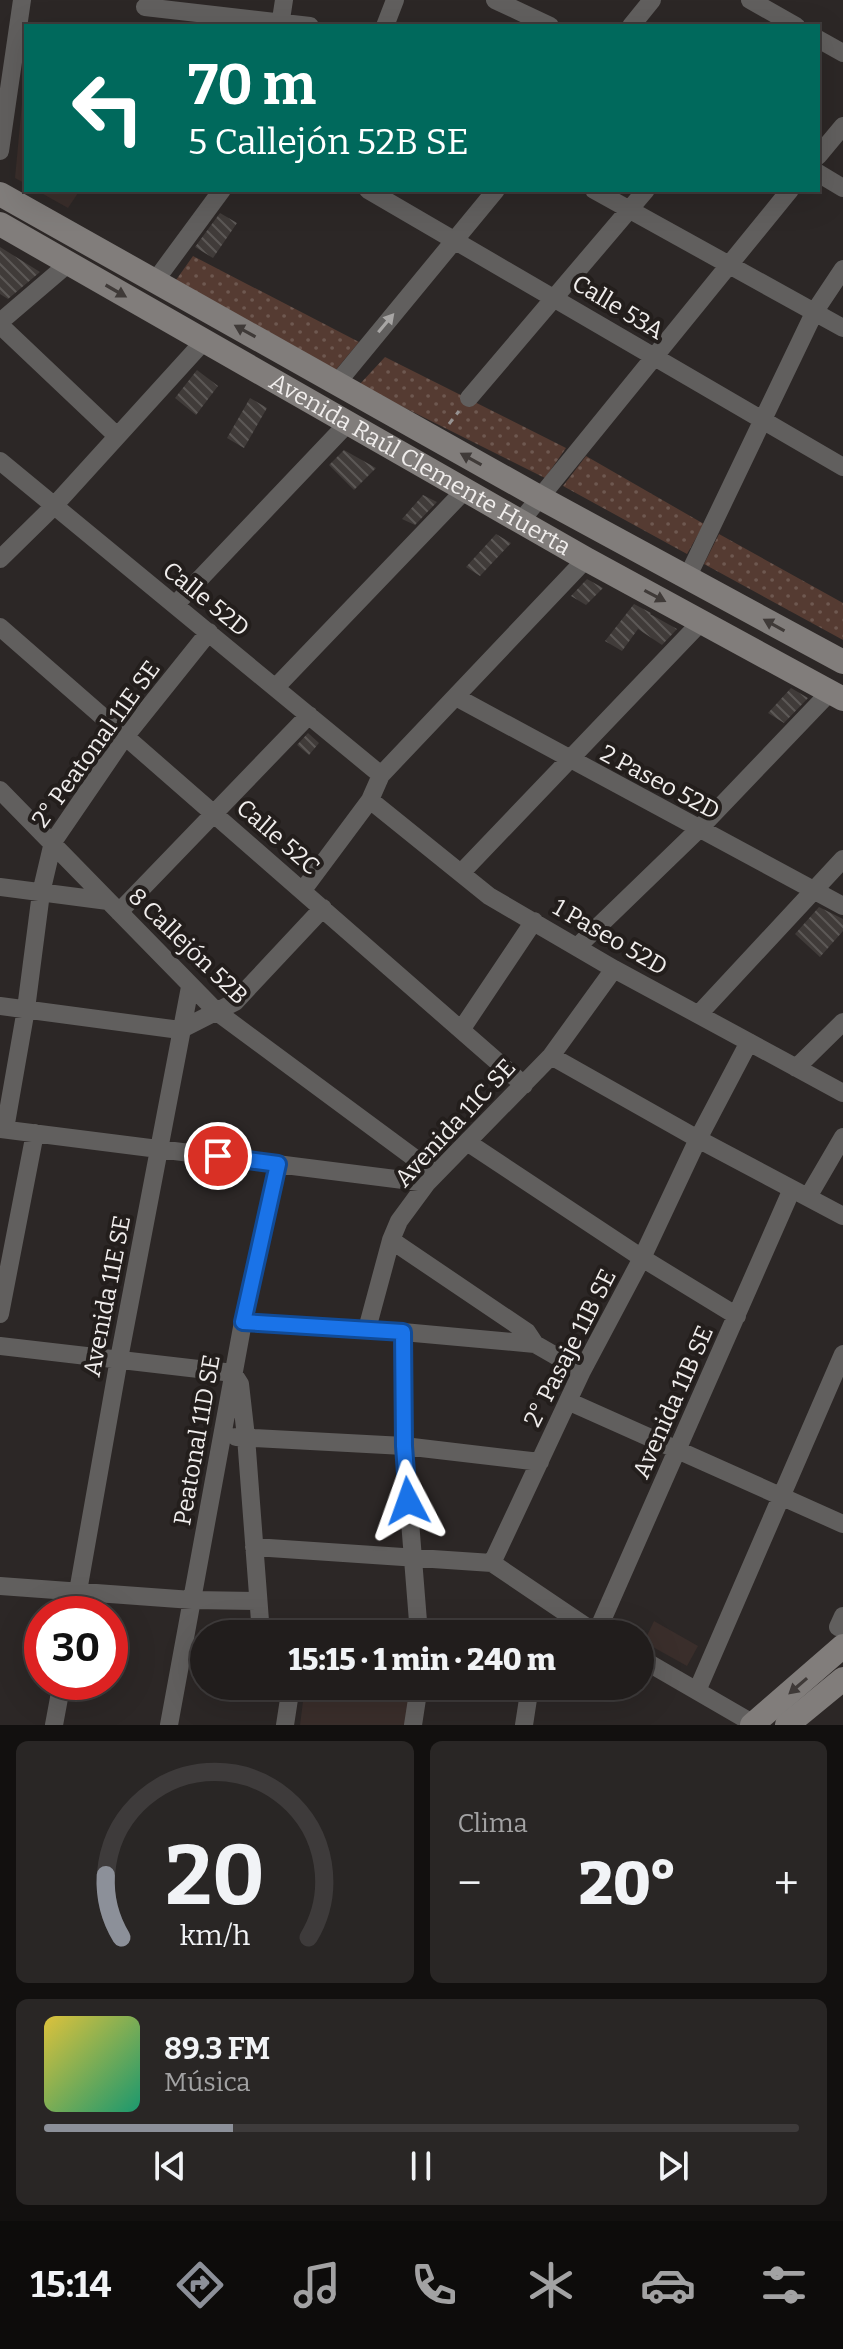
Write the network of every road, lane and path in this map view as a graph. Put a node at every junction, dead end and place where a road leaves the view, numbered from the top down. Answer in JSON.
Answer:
{"nodes":[{"id":1,"x":22,"y":0,"type":"edge"},
{"id":2,"x":284,"y":0,"type":"edge"},
{"id":3,"x":395,"y":0,"type":"edge"},
{"id":4,"x":495,"y":0,"type":"edge"},
{"id":5,"x":652,"y":0,"type":"edge"},
{"id":6,"x":750,"y":0,"type":"edge"},
{"id":7,"x":145,"y":3,"type":"edge"},
{"id":8,"x":166,"y":4,"type":"edge"},
{"id":9,"x":141,"y":24,"type":"edge"},
{"id":10,"x":280,"y":24,"type":"edge"},
{"id":11,"x":386,"y":24,"type":"edge"},
{"id":12,"x":546,"y":24,"type":"edge"},
{"id":13,"x":633,"y":24,"type":"edge"},
{"id":14,"x":789,"y":24,"type":"edge"},
{"id":15,"x":820,"y":40,"type":"edge"},
{"id":16,"x":843,"y":53,"type":"edge"},
{"id":17,"x":11,"y":95,"type":"edge"},
{"id":18,"x":843,"y":126,"type":"edge"},
{"id":19,"x":0,"y":151,"type":"edge"},
{"id":20,"x":820,"y":154,"type":"edge"},
{"id":21,"x":820,"y":174,"type":"edge"},
{"id":22,"x":843,"y":188,"type":"edge"},
{"id":23,"x":221,"y":192,"type":"edge"},
{"id":24,"x":371,"y":192,"type":"edge"},
{"id":25,"x":494,"y":192,"type":"edge"},
{"id":26,"x":598,"y":192,"type":"edge"},
{"id":27,"x":644,"y":192,"type":"edge"},
{"id":28,"x":788,"y":192,"type":"edge"},
{"id":29,"x":0,"y":194,"type":"edge"},
{"id":30,"x":630,"y":210,"type":"junction"},
{"id":31,"x":0,"y":224,"type":"edge"},
{"id":32,"x":455,"y":240,"type":"junction"},
{"id":33,"x":69,"y":263,"type":"junction"},
{"id":34,"x":728,"y":264,"type":"junction"},
{"id":35,"x":843,"y":269,"type":"edge"},
{"id":36,"x":155,"y":281,"type":"junction"},
{"id":37,"x":555,"y":298,"type":"junction"},
{"id":38,"x":815,"y":311,"type":"junction"},
{"id":39,"x":0,"y":323,"type":"edge"},
{"id":40,"x":843,"y":328,"type":"edge"},
{"id":41,"x":204,"y":341,"type":"junction"},
{"id":42,"x":656,"y":358,"type":"junction"},
{"id":43,"x":337,"y":383,"type":"junction"},
{"id":44,"x":469,"y":398,"type":"joint"},
{"id":45,"x":762,"y":420,"type":"junction"},
{"id":46,"x":348,"y":423,"type":"junction"},
{"id":47,"x":117,"y":436,"type":"junction"},
{"id":48,"x":436,"y":439,"type":"junction"},
{"id":49,"x":0,"y":461,"type":"edge"},
{"id":50,"x":843,"y":467,"type":"edge"},
{"id":51,"x":465,"y":490,"type":"junction"},
{"id":52,"x":539,"y":497,"type":"junction"},
{"id":53,"x":53,"y":507,"type":"junction"},
{"id":54,"x":520,"y":522,"type":"junction"},
{"id":55,"x":0,"y":559,"type":"edge"},
{"id":56,"x":586,"y":559,"type":"junction"},
{"id":57,"x":687,"y":578,"type":"junction"},
{"id":58,"x":175,"y":605,"type":"junction"},
{"id":59,"x":702,"y":621,"type":"junction"},
{"id":60,"x":0,"y":627,"type":"edge"},
{"id":61,"x":209,"y":632,"type":"junction"},
{"id":62,"x":843,"y":662,"type":"edge"},
{"id":63,"x":276,"y":687,"type":"junction"},
{"id":64,"x":836,"y":696,"type":"edge"},
{"id":65,"x":456,"y":697,"type":"junction"},
{"id":66,"x":309,"y":715,"type":"junction"},
{"id":67,"x":124,"y":738,"type":"junction"},
{"id":68,"x":568,"y":759,"type":"junction"},
{"id":69,"x":381,"y":775,"type":"junction"},
{"id":70,"x":0,"y":790,"type":"edge"},
{"id":71,"x":370,"y":800,"type":"junction"},
{"id":72,"x":214,"y":814,"type":"junction"},
{"id":73,"x":698,"y":830,"type":"junction"},
{"id":74,"x":53,"y":842,"type":"junction"},
{"id":75,"x":843,"y":859,"type":"edge"},
{"id":76,"x":461,"y":873,"type":"junction"},
{"id":77,"x":0,"y":887,"type":"edge"},
{"id":78,"x":815,"y":888,"type":"junction"},
{"id":79,"x":303,"y":890,"type":"junction"},
{"id":80,"x":41,"y":893,"type":"junction"},
{"id":81,"x":113,"y":906,"type":"junction"},
{"id":82,"x":843,"y":906,"type":"edge"},
{"id":83,"x":323,"y":908,"type":"junction"},
{"id":84,"x":534,"y":921,"type":"junction"},
{"id":85,"x":578,"y":946,"type":"junction"},
{"id":86,"x":614,"y":969,"type":"junction"},
{"id":87,"x":190,"y":987,"type":"junction"},
{"id":88,"x":0,"y":1006,"type":"edge"},
{"id":89,"x":26,"y":1009,"type":"junction"},
{"id":90,"x":217,"y":1012,"type":"junction"},
{"id":91,"x":699,"y":1014,"type":"junction"},
{"id":92,"x":843,"y":1022,"type":"edge"},
{"id":93,"x":180,"y":1030,"type":"junction"},
{"id":94,"x":461,"y":1030,"type":"junction"},
{"id":95,"x":749,"y":1042,"type":"junction"},
{"id":96,"x":551,"y":1056,"type":"junction"},
{"id":97,"x":796,"y":1068,"type":"junction"},
{"id":98,"x":524,"y":1085,"type":"junction"},
{"id":99,"x":843,"y":1093,"type":"edge"},
{"id":100,"x":3,"y":1129,"type":"edge"},
{"id":101,"x":35,"y":1133,"type":"junction"},
{"id":102,"x":843,"y":1137,"type":"edge"},
{"id":103,"x":698,"y":1139,"type":"junction"},
{"id":104,"x":467,"y":1142,"type":"junction"},
{"id":105,"x":159,"y":1149,"type":"junction"},
{"id":106,"x":278,"y":1164,"type":"junction"},
{"id":107,"x":432,"y":1179,"type":"junction"},
{"id":108,"x":800,"y":1193,"type":"junction"},
{"id":109,"x":843,"y":1216,"type":"edge"},
{"id":110,"x":391,"y":1240,"type":"junction"},
{"id":111,"x":642,"y":1258,"type":"junction"},
{"id":112,"x":0,"y":1314,"type":"edge"},
{"id":113,"x":737,"y":1316,"type":"junction"},
{"id":114,"x":243,"y":1322,"type":"junction"},
{"id":115,"x":367,"y":1329,"type":"junction"},
{"id":116,"x":403,"y":1332,"type":"junction"},
{"id":117,"x":535,"y":1344,"type":"junction"},
{"id":118,"x":0,"y":1346,"type":"edge"},
{"id":119,"x":843,"y":1354,"type":"edge"},
{"id":120,"x":119,"y":1359,"type":"junction"},
{"id":121,"x":582,"y":1371,"type":"junction"},
{"id":122,"x":233,"y":1373,"type":"junction"},
{"id":123,"x":570,"y":1402,"type":"junction"},
{"id":124,"x":222,"y":1436,"type":"junction"},
{"id":125,"x":246,"y":1437,"type":"junction"},
{"id":126,"x":404,"y":1446,"type":"junction"},
{"id":127,"x":678,"y":1450,"type":"junction"},
{"id":128,"x":540,"y":1462,"type":"junction"},
{"id":129,"x":783,"y":1496,"type":"junction"},
{"id":130,"x":843,"y":1524,"type":"edge"},
{"id":131,"x":254,"y":1547,"type":"junction"},
{"id":132,"x":412,"y":1556,"type":"junction"},
{"id":133,"x":492,"y":1563,"type":"junction"},
{"id":134,"x":0,"y":1586,"type":"edge"},
{"id":135,"x":78,"y":1592,"type":"junction"},
{"id":136,"x":77,"y":1596,"type":"edge"},
{"id":137,"x":192,"y":1600,"type":"junction"},
{"id":138,"x":258,"y":1601,"type":"junction"},
{"id":139,"x":260,"y":1620,"type":"edge"},
{"id":140,"x":418,"y":1620,"type":"edge"},
{"id":141,"x":575,"y":1620,"type":"edge"},
{"id":142,"x":602,"y":1620,"type":"edge"},
{"id":143,"x":841,"y":1629,"type":"edge"},
{"id":144,"x":654,"y":1666,"type":"edge"},
{"id":145,"x":654,"y":1675,"type":"edge"},
{"id":146,"x":672,"y":1676,"type":"junction"},
{"id":147,"x":843,"y":1679,"type":"edge"},
{"id":148,"x":697,"y":1691,"type":"junction"},
{"id":149,"x":59,"y":1700,"type":"edge"},
{"id":150,"x":289,"y":1700,"type":"edge"},
{"id":151,"x":417,"y":1700,"type":"edge"},
{"id":152,"x":528,"y":1700,"type":"edge"},
{"id":153,"x":753,"y":1724,"type":"edge"},
{"id":154,"x":54,"y":1725,"type":"edge"},
{"id":155,"x":169,"y":1725,"type":"edge"},
{"id":156,"x":285,"y":1725,"type":"edge"},
{"id":157,"x":413,"y":1725,"type":"edge"},
{"id":158,"x":524,"y":1725,"type":"edge"},
{"id":159,"x":787,"y":1725,"type":"edge"}],
"edges":[{"from":1,"to":17,"type":"street"},
{"from":2,"to":10,"type":"street"},
{"from":3,"to":11,"type":"street"},
{"from":4,"to":12,"type":"street"},
{"from":5,"to":13,"type":"street"},
{"from":6,"to":14,"type":"street"},
{"from":7,"to":8,"type":"street"},
{"from":7,"to":9,"type":"street"},
{"from":8,"to":10,"type":"street"},
{"from":15,"to":16,"type":"street"},
{"from":17,"to":19,"type":"street"},
{"from":18,"to":20,"type":"street"},
{"from":21,"to":22,"type":"street"},
{"from":23,"to":36,"type":"street"},
{"from":24,"to":32,"type":"street","name":"Calle 53A"},
{"from":25,"to":32,"type":"street"},
{"from":26,"to":30,"type":"street"},
{"from":27,"to":30,"type":"street"},
{"from":28,"to":34,"type":"street"},
{"from":29,"to":36,"type":"main road","name":"Avenida Raúl Clemente Huerta"},
{"from":30,"to":34,"type":"street"},
{"from":30,"to":37,"type":"street"},
{"from":31,"to":33,"type":"main road","name":"Avenida Raúl Clemente Huerta"},
{"from":32,"to":37,"type":"street","name":"Calle 53A"},
{"from":43,"to":32,"type":"street","one_way":true},
{"from":33,"to":39,"type":"street"},
{"from":33,"to":41,"type":"main road","name":"Avenida Raúl Clemente Huerta","one_way":true},
{"from":34,"to":38,"type":"street"},
{"from":34,"to":42,"type":"street"},
{"from":35,"to":38,"type":"street"},
{"from":43,"to":36,"type":"main road","name":"Avenida Raúl Clemente Huerta","one_way":true},
{"from":37,"to":42,"type":"street","name":"Calle 53A"},
{"from":37,"to":44,"type":"street"},
{"from":38,"to":40,"type":"street"},
{"from":38,"to":45,"type":"street"},
{"from":39,"to":47,"type":"street"},
{"from":41,"to":46,"type":"main road","name":"Avenida Raúl Clemente Huerta"},
{"from":41,"to":47,"type":"street"},
{"from":42,"to":45,"type":"street","name":"Calle 53A"},
{"from":42,"to":52,"type":"street"},
{"from":43,"to":48,"type":"main road","name":"Avenida Raúl Clemente Huerta"},
{"from":44,"to":48,"type":"path"},
{"from":45,"to":50,"type":"street","name":"Calle 53A"},
{"from":45,"to":57,"type":"street"},
{"from":46,"to":51,"type":"main road","name":"Avenida Raúl Clemente Huerta"},
{"from":46,"to":58,"type":"street"},
{"from":47,"to":53,"type":"street"},
{"from":52,"to":48,"type":"main road","name":"Avenida Raúl Clemente Huerta","one_way":true},
{"from":49,"to":53,"type":"street","name":"Calle 52D"},
{"from":51,"to":54,"type":"main road","name":"Avenida Raúl Clemente Huerta"},
{"from":51,"to":63,"type":"street"},
{"from":52,"to":54,"type":"street"},
{"from":52,"to":57,"type":"main road","name":"Avenida Raúl Clemente Huerta"},
{"from":53,"to":55,"type":"street"},
{"from":53,"to":58,"type":"street","name":"Calle 52D"},
{"from":54,"to":56,"type":"main road","name":"Avenida Raúl Clemente Huerta"},
{"from":56,"to":59,"type":"main road","name":"Avenida Raúl Clemente Huerta","one_way":true},
{"from":56,"to":65,"type":"street"},
{"from":62,"to":57,"type":"main road","name":"Avenida Raúl Clemente Huerta","one_way":true},
{"from":58,"to":61,"type":"street","name":"Calle 52D"},
{"from":59,"to":64,"type":"main road","name":"Avenida Raúl Clemente Huerta"},
{"from":59,"to":68,"type":"street"},
{"from":60,"to":67,"type":"street","name":"Calle 52C"},
{"from":61,"to":63,"type":"street","name":"Calle 52D"},
{"from":61,"to":67,"type":"street","name":"2° Peatonal 11E SE"},
{"from":63,"to":66,"type":"street","name":"Calle 52D"},
{"from":64,"to":73,"type":"street"},
{"from":65,"to":68,"type":"street","name":"2 Paseo 52D"},
{"from":65,"to":69,"type":"street"},
{"from":66,"to":69,"type":"street","name":"Calle 52D"},
{"from":66,"to":72,"type":"street"},
{"from":67,"to":72,"type":"street","name":"Calle 52C"},
{"from":67,"to":74,"type":"street","name":"2° Peatonal 11E SE"},
{"from":68,"to":73,"type":"street","name":"2 Paseo 52D"},
{"from":68,"to":76,"type":"street"},
{"from":69,"to":71,"type":"street"},
{"from":70,"to":74,"type":"street","name":"8 Callejón 52B"},
{"from":71,"to":76,"type":"street","name":"1 Paseo 52D"},
{"from":71,"to":79,"type":"street"},
{"from":72,"to":79,"type":"street","name":"Calle 52C"},
{"from":72,"to":81,"type":"street"},
{"from":73,"to":78,"type":"street","name":"2 Paseo 52D"},
{"from":73,"to":85,"type":"street"},
{"from":74,"to":80,"type":"street","name":"2° Peatonal 11E SE"},
{"from":74,"to":81,"type":"street","name":"8 Callejón 52B"},
{"from":75,"to":78,"type":"street"},
{"from":76,"to":84,"type":"street","name":"1 Paseo 52D"},
{"from":77,"to":80,"type":"street"},
{"from":78,"to":82,"type":"street","name":"2 Paseo 52D"},
{"from":78,"to":91,"type":"street"},
{"from":79,"to":83,"type":"street","name":"Calle 52C"},
{"from":80,"to":81,"type":"street"},
{"from":80,"to":89,"type":"street","name":"2° Peatonal 11E SE"},
{"from":81,"to":87,"type":"street","name":"8 Callejón 52B"},
{"from":83,"to":90,"type":"street"},
{"from":83,"to":94,"type":"street","name":"Calle 52C"},
{"from":84,"to":85,"type":"street","name":"1 Paseo 52D"},
{"from":84,"to":94,"type":"street"},
{"from":85,"to":86,"type":"street","name":"1 Paseo 52D"},
{"from":86,"to":91,"type":"street","name":"1 Paseo 52D"},
{"from":86,"to":96,"type":"street","name":"Avenida 11C SE"},
{"from":87,"to":90,"type":"street","name":"8 Callejón 52B"},
{"from":87,"to":93,"type":"street","name":"Avenida 11E SE"},
{"from":88,"to":89,"type":"street"},
{"from":89,"to":93,"type":"street"},
{"from":89,"to":100,"type":"street","name":"2° Peatonal 11E SE"},
{"from":90,"to":93,"type":"street"},
{"from":90,"to":107,"type":"street","name":"8 Callejón 52B"},
{"from":91,"to":95,"type":"street","name":"1 Paseo 52D"},
{"from":92,"to":97,"type":"street"},
{"from":93,"to":105,"type":"street","name":"Avenida 11E SE"},
{"from":94,"to":98,"type":"street","name":"Calle 52C"},
{"from":95,"to":97,"type":"street","name":"1 Paseo 52D"},
{"from":95,"to":103,"type":"street","name":"2° Pasaje 11B SE"},
{"from":96,"to":98,"type":"street","name":"Avenida 11C SE"},
{"from":96,"to":103,"type":"street"},
{"from":97,"to":99,"type":"street","name":"1 Paseo 52D"},
{"from":98,"to":104,"type":"street","name":"Avenida 11C SE"},
{"from":100,"to":101,"type":"street"},
{"from":101,"to":105,"type":"street"},
{"from":101,"to":112,"type":"street"},
{"from":102,"to":108,"type":"street","name":"Avenida 11B SE"},
{"from":103,"to":108,"type":"street"},
{"from":103,"to":111,"type":"street","name":"2° Pasaje 11B SE"},
{"from":104,"to":107,"type":"street","name":"Avenida 11C SE"},
{"from":104,"to":111,"type":"street"},
{"from":105,"to":106,"type":"street"},
{"from":105,"to":120,"type":"street","name":"Avenida 11E SE"},
{"from":106,"to":107,"type":"street"},
{"from":106,"to":114,"type":"street","name":"Peatonal 11D SE"},
{"from":107,"to":110,"type":"street","name":"Avenida 11C SE"},
{"from":108,"to":109,"type":"street"},
{"from":108,"to":113,"type":"street","name":"Avenida 11B SE"},
{"from":110,"to":115,"type":"street","name":"Avenida 11C SE"},
{"from":110,"to":117,"type":"street"},
{"from":111,"to":113,"type":"street"},
{"from":111,"to":121,"type":"street","name":"2° Pasaje 11B SE"},
{"from":113,"to":127,"type":"street","name":"Avenida 11B SE"},
{"from":114,"to":115,"type":"street"},
{"from":114,"to":122,"type":"street","name":"Peatonal 11D SE"},
{"from":115,"to":116,"type":"street"},
{"from":116,"to":117,"type":"street"},
{"from":116,"to":126,"type":"street"},
{"from":117,"to":121,"type":"street"},
{"from":118,"to":120,"type":"street"},
{"from":119,"to":129,"type":"street"},
{"from":120,"to":122,"type":"street"},
{"from":120,"to":135,"type":"street","name":"Avenida 11E SE"},
{"from":121,"to":123,"type":"street","name":"2° Pasaje 11B SE"},
{"from":122,"to":124,"type":"street","name":"Peatonal 11D SE"},
{"from":122,"to":125,"type":"street"},
{"from":123,"to":127,"type":"street"},
{"from":123,"to":128,"type":"street","name":"2° Pasaje 11B SE"},
{"from":124,"to":125,"type":"street"},
{"from":124,"to":137,"type":"street","name":"Peatonal 11D SE"},
{"from":125,"to":126,"type":"street"},
{"from":125,"to":131,"type":"street"},
{"from":126,"to":128,"type":"street"},
{"from":126,"to":132,"type":"street"},
{"from":127,"to":129,"type":"street"},
{"from":127,"to":142,"type":"street","name":"Avenida 11B SE"},
{"from":128,"to":133,"type":"street","name":"2° Pasaje 11B SE"},
{"from":129,"to":130,"type":"street"},
{"from":129,"to":148,"type":"street"},
{"from":131,"to":132,"type":"street"},
{"from":131,"to":138,"type":"street"},
{"from":132,"to":133,"type":"street"},
{"from":132,"to":140,"type":"street"},
{"from":133,"to":141,"type":"street"},
{"from":134,"to":135,"type":"street"},
{"from":135,"to":136,"type":"street","name":"Avenida 11E SE"},
{"from":135,"to":137,"type":"street"},
{"from":137,"to":138,"type":"street"},
{"from":137,"to":155,"type":"street","name":"Peatonal 11D SE"},
{"from":138,"to":139,"type":"street"},
{"from":143,"to":153,"type":"main road","one_way":true},
{"from":144,"to":146,"type":"street"},
{"from":145,"to":146,"type":"street"},
{"from":146,"to":148,"type":"street"},
{"from":147,"to":159,"type":"main road"},
{"from":148,"to":153,"type":"street"},
{"from":149,"to":154,"type":"street"},
{"from":150,"to":156,"type":"street"},
{"from":151,"to":157,"type":"street"},
{"from":152,"to":158,"type":"street"}]}
